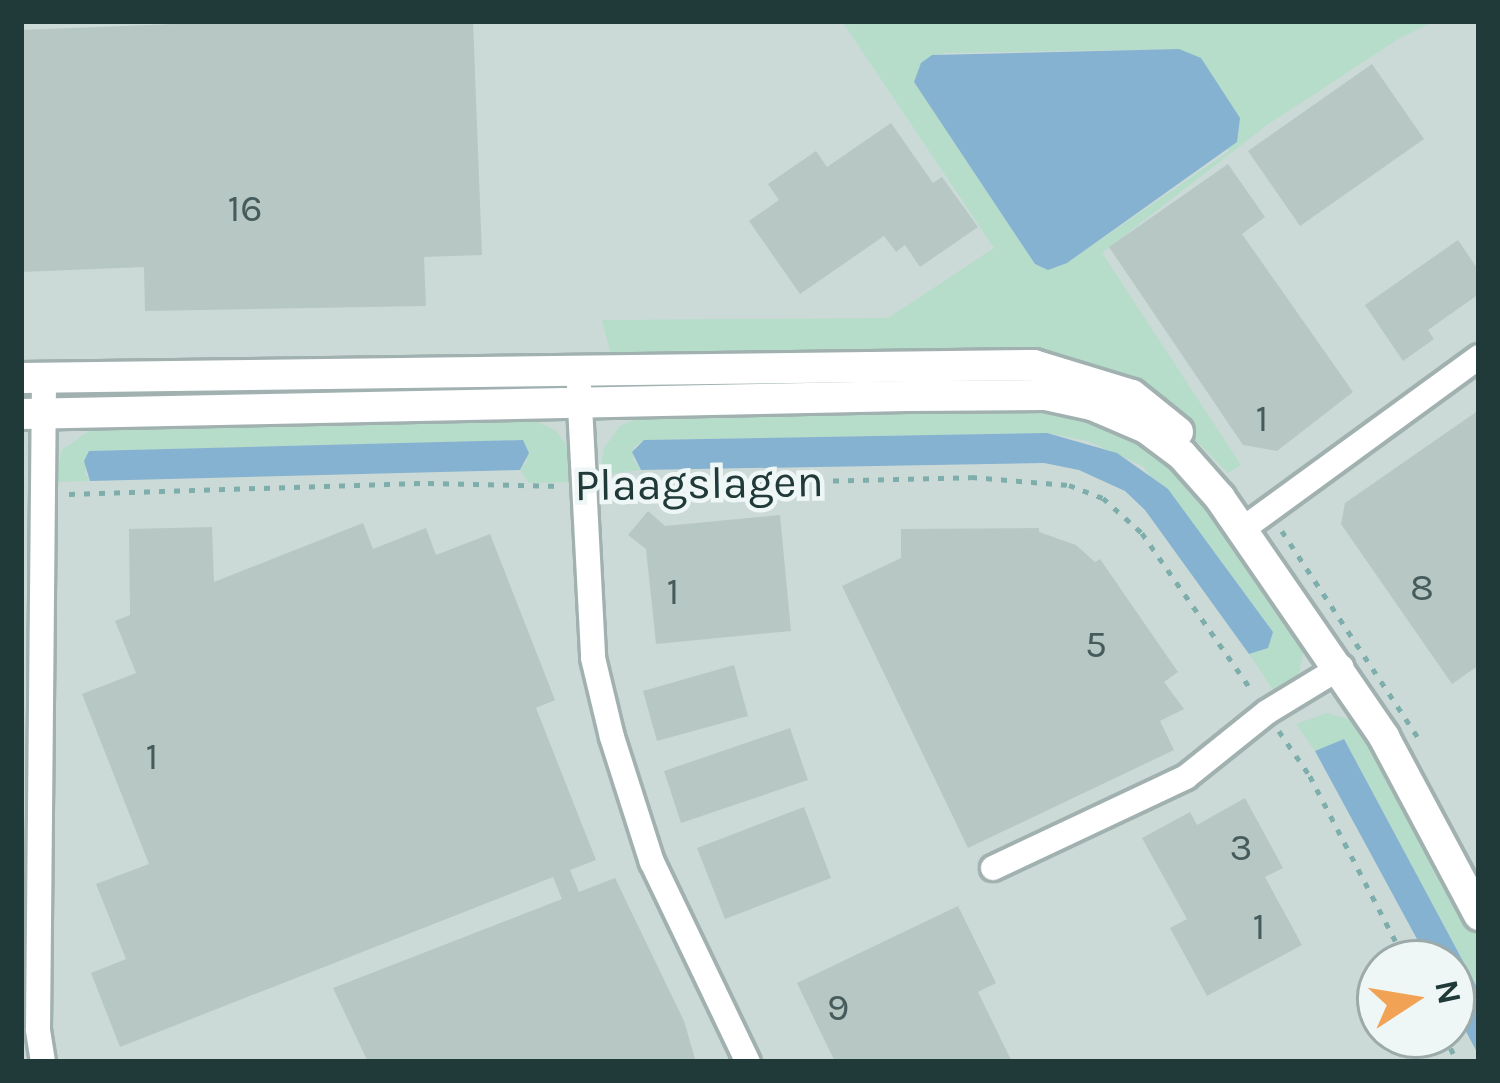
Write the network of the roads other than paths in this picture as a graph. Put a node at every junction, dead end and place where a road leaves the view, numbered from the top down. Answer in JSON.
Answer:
{"nodes":[{"id":1,"x":1479,"y":357,"type":"edge"},
{"id":2,"x":33,"y":377,"type":"edge"},
{"id":3,"x":579,"y":388,"type":"junction"},
{"id":4,"x":32,"y":414,"type":"edge"},
{"id":5,"x":1243,"y":529,"type":"junction"},
{"id":6,"x":1341,"y":667,"type":"junction"},
{"id":7,"x":993,"y":868,"type":"dead end"},
{"id":8,"x":1479,"y":916,"type":"edge"},
{"id":9,"x":43,"y":1062,"type":"edge"},
{"id":10,"x":748,"y":1062,"type":"edge"}],
"edges":[{"from":1,"to":5,"type":"street"},
{"from":2,"to":3,"type":"street","name":"Plaagslagen"},
{"from":2,"to":4,"type":"street"},
{"from":3,"to":4,"type":"street","name":"Plaagslagen"},
{"from":3,"to":5,"type":"street","name":"Plaagslagen"},
{"from":3,"to":10,"type":"street"},
{"from":4,"to":9,"type":"street"},
{"from":5,"to":6,"type":"street","name":"Plaagslagen"},
{"from":6,"to":7,"type":"street"},
{"from":6,"to":8,"type":"street","name":"Plaagslagen"}]}
